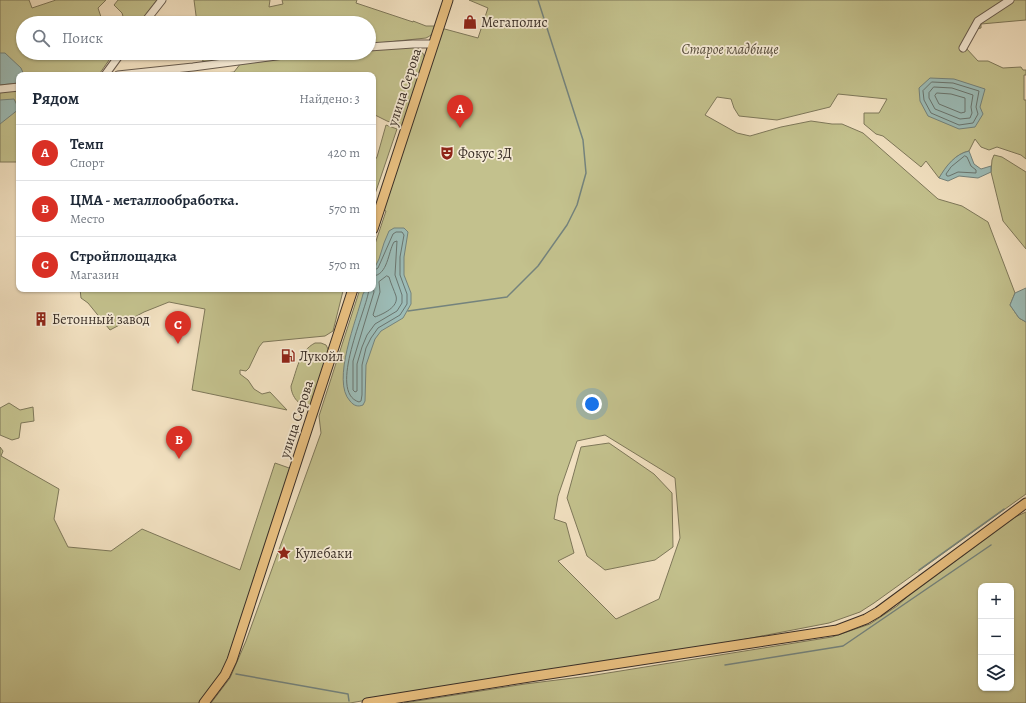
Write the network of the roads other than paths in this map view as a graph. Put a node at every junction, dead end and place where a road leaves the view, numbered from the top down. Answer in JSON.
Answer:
{"nodes":[{"id":1,"x":162,"y":0,"type":"edge"},
{"id":2,"x":448,"y":0,"type":"edge"},
{"id":3,"x":1010,"y":0,"type":"edge"},
{"id":4,"x":149,"y":16,"type":"edge"},
{"id":5,"x":433,"y":44,"type":"junction"},
{"id":6,"x":376,"y":47,"type":"edge"},
{"id":7,"x":963,"y":48,"type":"dead end"},
{"id":8,"x":116,"y":60,"type":"edge"},
{"id":9,"x":246,"y":60,"type":"edge"},
{"id":10,"x":107,"y":72,"type":"edge"},
{"id":11,"x":146,"y":72,"type":"edge"},
{"id":12,"x":16,"y":87,"type":"edge"},
{"id":13,"x":0,"y":89,"type":"edge"},
{"id":14,"x":376,"y":220,"type":"edge"},
{"id":15,"x":352,"y":292,"type":"edge"},
{"id":16,"x":1026,"y":503,"type":"edge"},
{"id":17,"x":204,"y":703,"type":"edge"},
{"id":18,"x":367,"y":703,"type":"edge"}],
"edges":[{"from":1,"to":4,"type":"street"},
{"from":2,"to":5,"type":"main road","name":"улица Серова"},
{"from":3,"to":7,"type":"street"},
{"from":5,"to":6,"type":"street"},
{"from":5,"to":14,"type":"main road","name":"улица Серова"},
{"from":8,"to":10,"type":"street"},
{"from":9,"to":11,"type":"street"},
{"from":12,"to":13,"type":"street"},
{"from":15,"to":17,"type":"main road","name":"улица Серова"},
{"from":16,"to":18,"type":"main road"}]}
